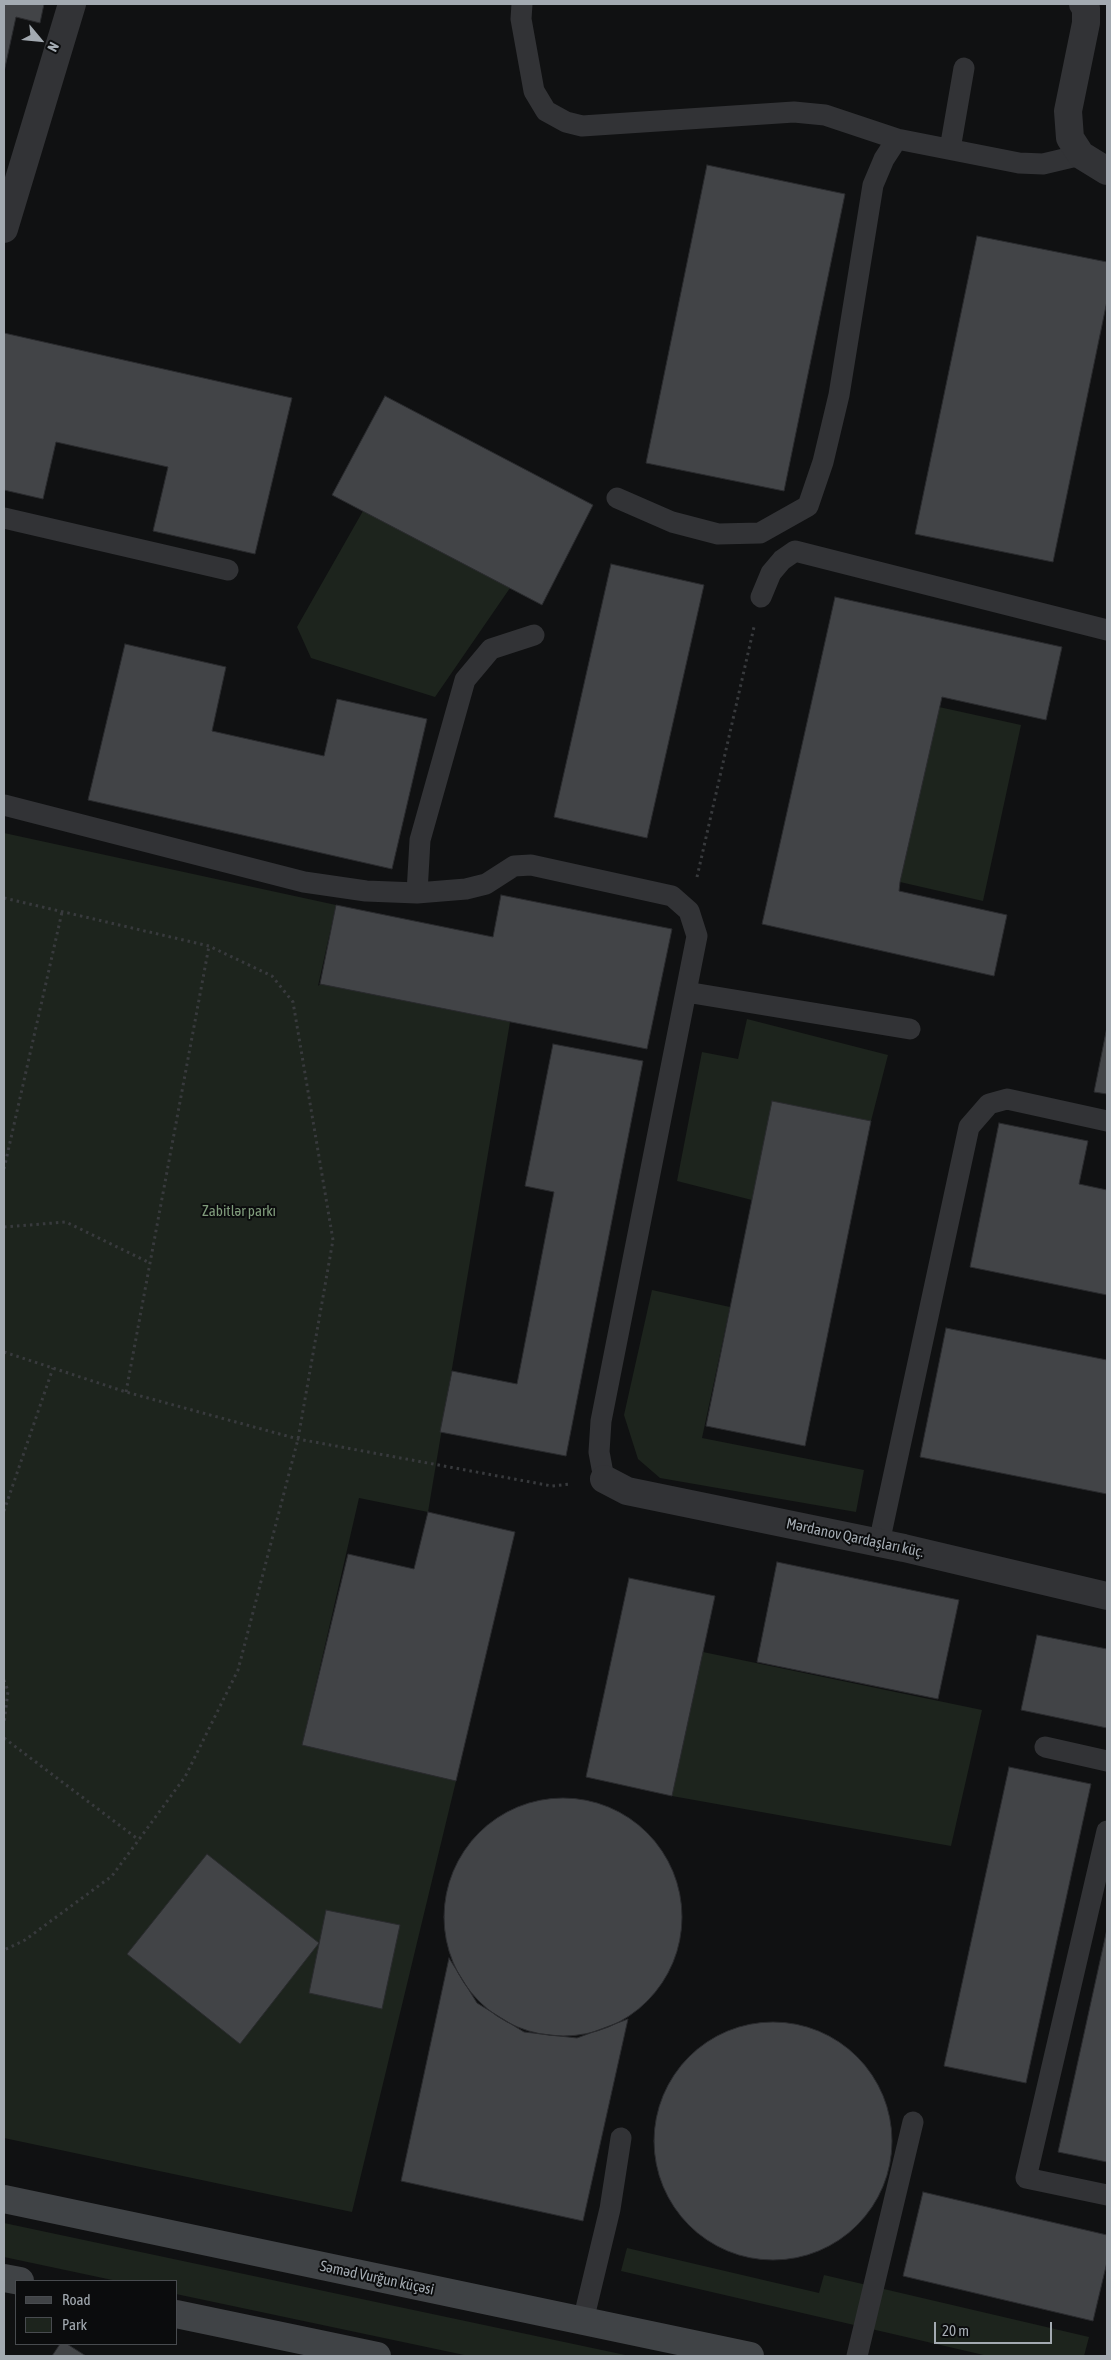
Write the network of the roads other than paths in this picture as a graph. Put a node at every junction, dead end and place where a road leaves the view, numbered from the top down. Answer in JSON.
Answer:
{"nodes":[{"id":1,"x":72,"y":4,"type":"edge"},
{"id":2,"x":522,"y":4,"type":"edge"},
{"id":3,"x":1083,"y":4,"type":"edge"},
{"id":4,"x":964,"y":68,"type":"dead end"},
{"id":5,"x":897,"y":139,"type":"junction"},
{"id":6,"x":950,"y":149,"type":"junction"},
{"id":7,"x":1081,"y":155,"type":"junction"},
{"id":8,"x":1107,"y":171,"type":"edge"},
{"id":9,"x":4,"y":229,"type":"edge"},
{"id":10,"x":617,"y":498,"type":"dead end"},
{"id":11,"x":4,"y":518,"type":"edge"},
{"id":12,"x":228,"y":570,"type":"dead end"},
{"id":13,"x":761,"y":598,"type":"road end"},
{"id":14,"x":1107,"y":630,"type":"edge"},
{"id":15,"x":534,"y":635,"type":"dead end"},
{"id":16,"x":4,"y":805,"type":"edge"},
{"id":17,"x":418,"y":893,"type":"junction"},
{"id":18,"x":686,"y":992,"type":"junction"},
{"id":19,"x":910,"y":1029,"type":"dead end"},
{"id":20,"x":1107,"y":1122,"type":"edge"},
{"id":21,"x":604,"y":1478,"type":"joint"},
{"id":22,"x":879,"y":1543,"type":"junction"},
{"id":23,"x":1107,"y":1596,"type":"edge"},
{"id":24,"x":1045,"y":1747,"type":"dead end"},
{"id":25,"x":1107,"y":1761,"type":"edge"},
{"id":26,"x":1107,"y":1831,"type":"edge"},
{"id":27,"x":913,"y":2122,"type":"dead end"},
{"id":28,"x":621,"y":2138,"type":"dead end"},
{"id":29,"x":1107,"y":2195,"type":"edge"},
{"id":30,"x":4,"y":2199,"type":"edge"},
{"id":31,"x":178,"y":2315,"type":"edge"},
{"id":32,"x":583,"y":2321,"type":"junction"},
{"id":33,"x":317,"y":2350,"type":"edge"},
{"id":34,"x":377,"y":2356,"type":"edge"},
{"id":35,"x":750,"y":2356,"type":"edge"},
{"id":36,"x":857,"y":2356,"type":"edge"}],
"edges":[{"from":1,"to":9,"type":"street"},
{"from":2,"to":5,"type":"lane"},
{"from":3,"to":7,"type":"street"},
{"from":4,"to":6,"type":"lane"},
{"from":5,"to":6,"type":"lane"},
{"from":5,"to":10,"type":"lane"},
{"from":6,"to":7,"type":"lane"},
{"from":7,"to":8,"type":"street"},
{"from":11,"to":12,"type":"lane"},
{"from":13,"to":14,"type":"lane"},
{"from":15,"to":17,"type":"lane"},
{"from":16,"to":17,"type":"lane"},
{"from":17,"to":18,"type":"lane"},
{"from":18,"to":19,"type":"lane"},
{"from":18,"to":21,"type":"lane"},
{"from":20,"to":22,"type":"lane"},
{"from":21,"to":22,"type":"street","name":"Mərdanov Qardaşları küç."},
{"from":22,"to":23,"type":"street","name":"Mərdanov Qardaşları küç."},
{"from":24,"to":25,"type":"lane"},
{"from":26,"to":29,"type":"lane"},
{"from":27,"to":36,"type":"lane"},
{"from":28,"to":32,"type":"lane"},
{"from":30,"to":32,"type":"main road","name":"Səməd Vurğun küçəsi"},
{"from":31,"to":33,"type":"main road"},
{"from":32,"to":35,"type":"main road","name":"Səməd Vurğun küçəsi"},
{"from":33,"to":34,"type":"main road"}]}
